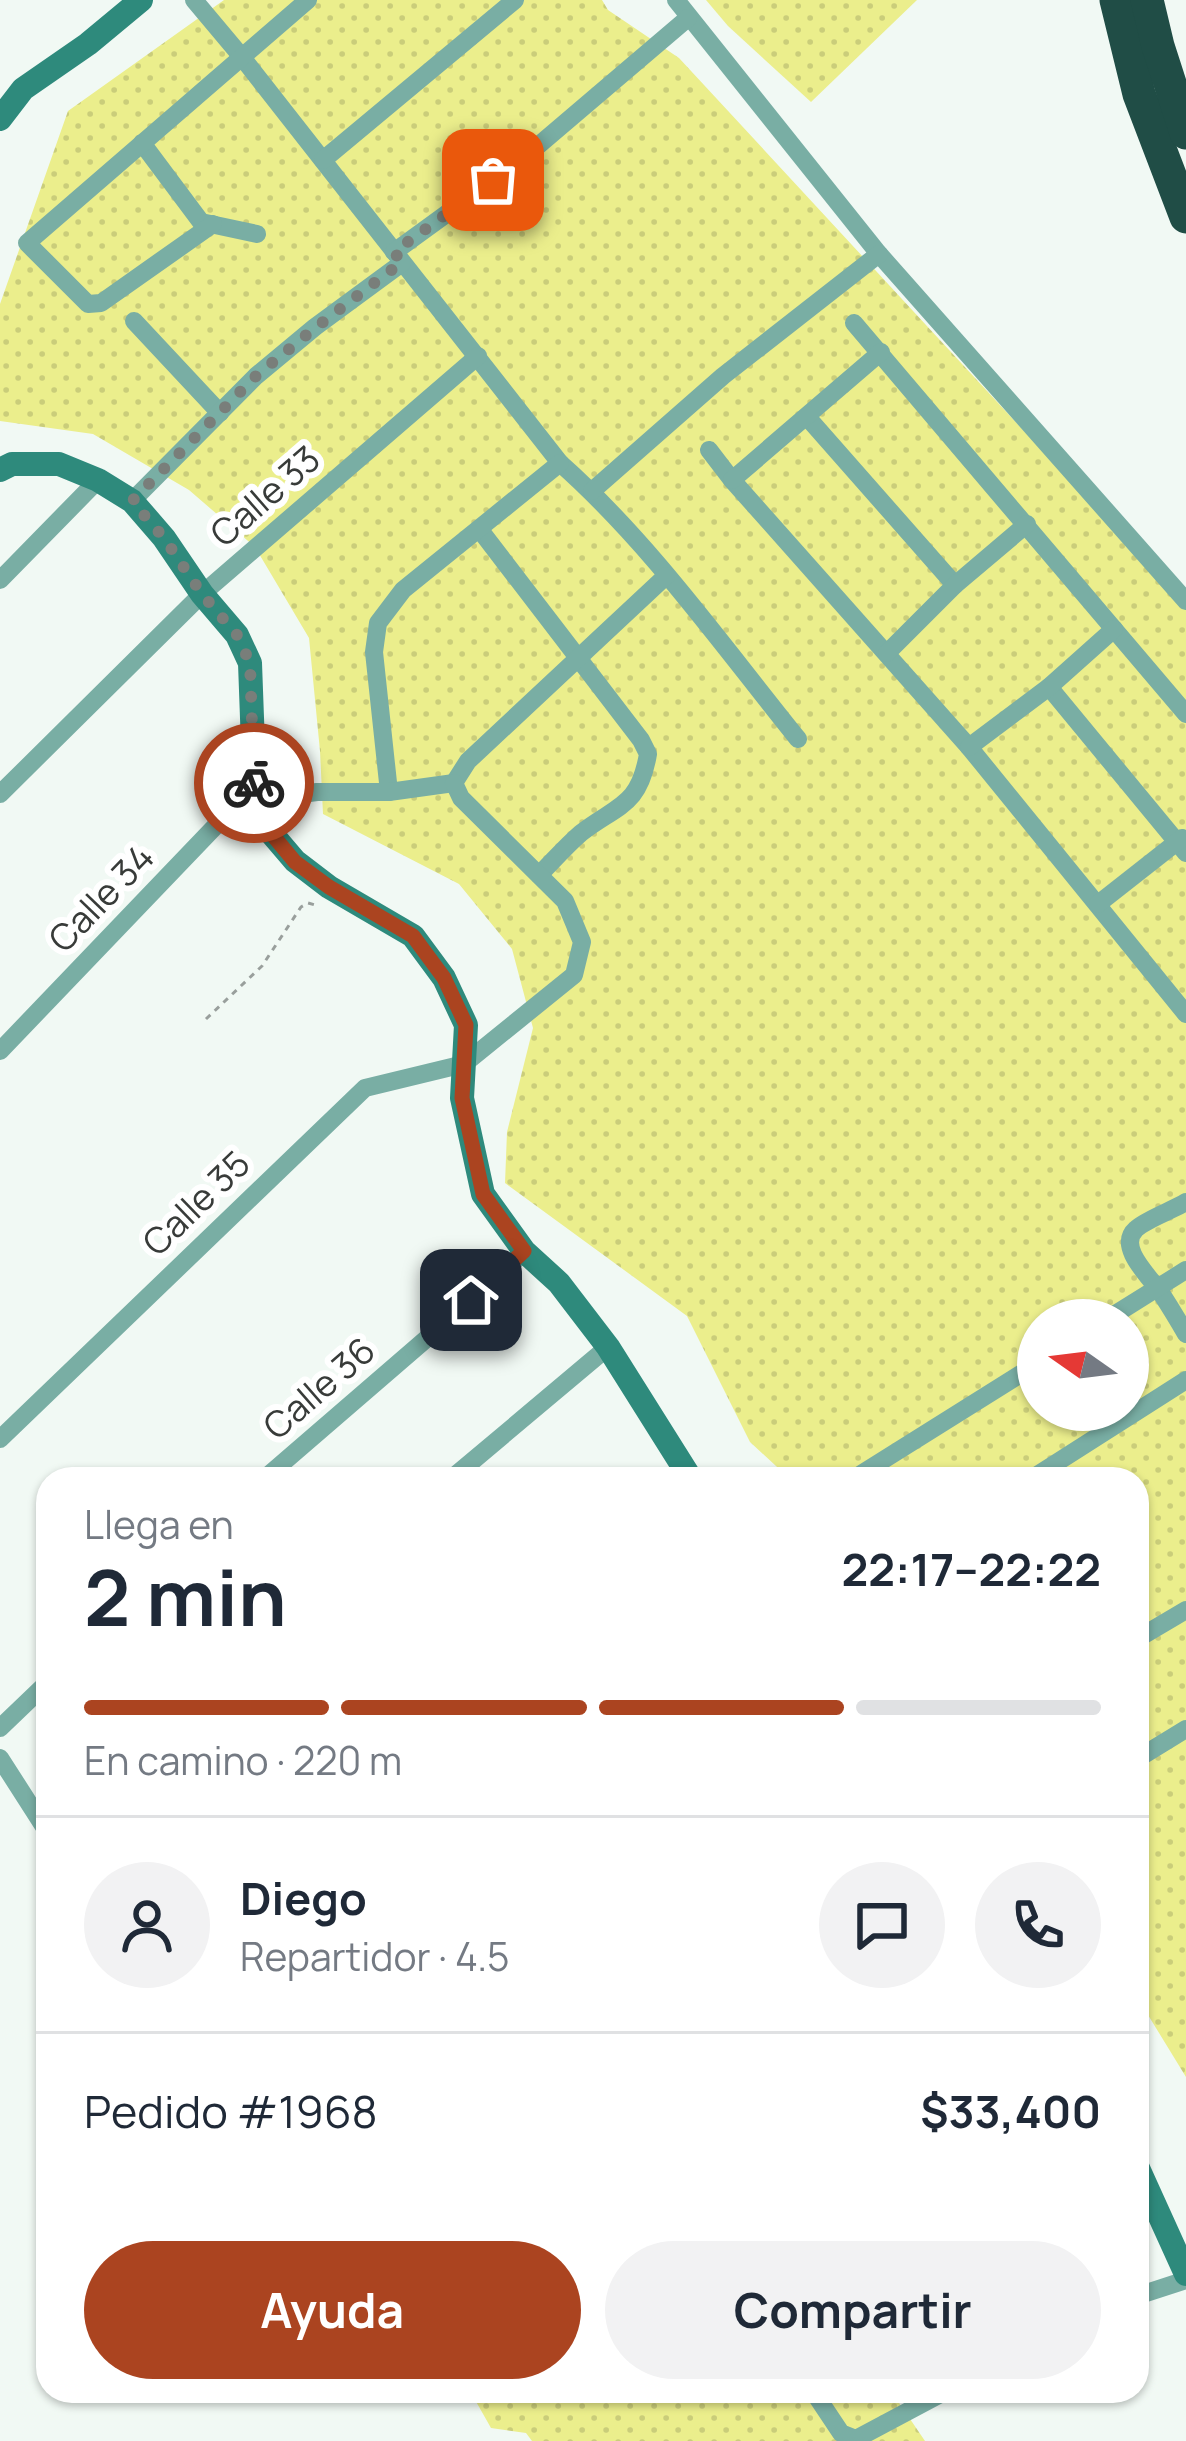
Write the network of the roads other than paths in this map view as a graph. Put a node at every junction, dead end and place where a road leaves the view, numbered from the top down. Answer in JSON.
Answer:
{"nodes":[{"id":1,"x":141,"y":0,"type":"edge"},
{"id":2,"x":194,"y":0,"type":"edge"},
{"id":3,"x":308,"y":0,"type":"edge"},
{"id":4,"x":515,"y":0,"type":"edge"},
{"id":5,"x":676,"y":0,"type":"edge"},
{"id":6,"x":1116,"y":0,"type":"edge"},
{"id":7,"x":1147,"y":0,"type":"edge"},
{"id":8,"x":688,"y":18,"type":"junction"},
{"id":9,"x":242,"y":56,"type":"junction"},
{"id":10,"x":0,"y":118,"type":"edge"},
{"id":11,"x":1186,"y":134,"type":"edge"},
{"id":12,"x":142,"y":143,"type":"junction"},
{"id":13,"x":322,"y":160,"type":"junction"},
{"id":14,"x":1186,"y":217,"type":"edge"},
{"id":15,"x":213,"y":224,"type":"junction"},
{"id":16,"x":257,"y":234,"type":"dead end"},
{"id":17,"x":879,"y":254,"type":"junction"},
{"id":18,"x":398,"y":257,"type":"junction"},
{"id":19,"x":134,"y":321,"type":"dead end"},
{"id":20,"x":854,"y":322,"type":"dead end"},
{"id":21,"x":881,"y":352,"type":"junction"},
{"id":22,"x":478,"y":356,"type":"junction"},
{"id":23,"x":220,"y":413,"type":"junction"},
{"id":24,"x":808,"y":418,"type":"junction"},
{"id":25,"x":710,"y":450,"type":"dead end"},
{"id":26,"x":560,"y":463,"type":"junction"},
{"id":27,"x":0,"y":470,"type":"edge"},
{"id":28,"x":98,"y":480,"type":"junction"},
{"id":29,"x":732,"y":480,"type":"junction"},
{"id":30,"x":592,"y":490,"type":"junction"},
{"id":31,"x":132,"y":501,"type":"junction"},
{"id":32,"x":1028,"y":524,"type":"junction"},
{"id":33,"x":479,"y":530,"type":"junction"},
{"id":34,"x":666,"y":576,"type":"junction"},
{"id":35,"x":0,"y":580,"type":"edge"},
{"id":36,"x":955,"y":585,"type":"junction"},
{"id":37,"x":202,"y":594,"type":"junction"},
{"id":38,"x":1186,"y":601,"type":"edge"},
{"id":39,"x":1114,"y":629,"type":"junction"},
{"id":40,"x":887,"y":653,"type":"junction"},
{"id":41,"x":579,"y":658,"type":"junction"},
{"id":42,"x":1049,"y":687,"type":"junction"},
{"id":43,"x":1186,"y":714,"type":"edge"},
{"id":44,"x":798,"y":739,"type":"dead end"},
{"id":45,"x":969,"y":747,"type":"junction"},
{"id":46,"x":454,"y":783,"type":"junction"},
{"id":47,"x":388,"y":792,"type":"junction"},
{"id":48,"x":0,"y":794,"type":"edge"},
{"id":49,"x":255,"y":800,"type":"junction"},
{"id":50,"x":1183,"y":844,"type":"edge"},
{"id":51,"x":539,"y":875,"type":"junction"},
{"id":52,"x":1098,"y":904,"type":"junction"},
{"id":53,"x":1186,"y":1014,"type":"edge"},
{"id":54,"x":0,"y":1051,"type":"edge"},
{"id":55,"x":464,"y":1064,"type":"junction"},
{"id":56,"x":1186,"y":1202,"type":"edge"},
{"id":57,"x":524,"y":1251,"type":"junction"},
{"id":58,"x":1186,"y":1270,"type":"edge"},
{"id":59,"x":1157,"y":1288,"type":"junction"},
{"id":60,"x":1139,"y":1299,"type":"edge"},
{"id":61,"x":1186,"y":1334,"type":"edge"},
{"id":62,"x":608,"y":1347,"type":"junction"},
{"id":63,"x":1017,"y":1376,"type":"edge"},
{"id":64,"x":1186,"y":1380,"type":"edge"},
{"id":65,"x":0,"y":1438,"type":"edge"},
{"id":66,"x":278,"y":1467,"type":"edge"},
{"id":67,"x":466,"y":1467,"type":"edge"},
{"id":68,"x":683,"y":1467,"type":"edge"},
{"id":69,"x":873,"y":1467,"type":"edge"},
{"id":70,"x":1050,"y":1467,"type":"edge"},
{"id":71,"x":1186,"y":1610,"type":"edge"},
{"id":72,"x":1149,"y":1632,"type":"edge"},
{"id":73,"x":36,"y":1694,"type":"edge"},
{"id":74,"x":0,"y":1728,"type":"edge"},
{"id":75,"x":1186,"y":1729,"type":"edge"},
{"id":76,"x":1149,"y":1752,"type":"edge"},
{"id":77,"x":1,"y":1762,"type":"edge"},
{"id":78,"x":36,"y":1815,"type":"edge"},
{"id":79,"x":1149,"y":2196,"type":"edge"},
{"id":80,"x":1186,"y":2277,"type":"edge"},
{"id":81,"x":1149,"y":2291,"type":"edge"},
{"id":82,"x":821,"y":2403,"type":"edge"},
{"id":83,"x":924,"y":2403,"type":"edge"}],
"edges":[{"from":1,"to":10,"type":"street"},
{"from":2,"to":9,"type":"street"},
{"from":3,"to":9,"type":"street"},
{"from":4,"to":13,"type":"street"},
{"from":5,"to":8,"type":"street"},
{"from":6,"to":14,"type":"highway"},
{"from":7,"to":11,"type":"highway"},
{"from":8,"to":17,"type":"street"},
{"from":8,"to":18,"type":"street"},
{"from":9,"to":12,"type":"street"},
{"from":9,"to":13,"type":"street"},
{"from":12,"to":15,"type":"street"},
{"from":12,"to":15,"type":"street"},
{"from":13,"to":18,"type":"street"},
{"from":15,"to":16,"type":"street"},
{"from":17,"to":30,"type":"street"},
{"from":17,"to":38,"type":"street"},
{"from":18,"to":22,"type":"street"},
{"from":18,"to":23,"type":"street"},
{"from":19,"to":23,"type":"street"},
{"from":20,"to":21,"type":"street"},
{"from":21,"to":24,"type":"street"},
{"from":21,"to":32,"type":"street"},
{"from":22,"to":26,"type":"street"},
{"from":22,"to":37,"type":"street","name":"Calle 33"},
{"from":23,"to":31,"type":"street"},
{"from":24,"to":29,"type":"street"},
{"from":24,"to":36,"type":"street"},
{"from":25,"to":29,"type":"street"},
{"from":26,"to":30,"type":"street"},
{"from":26,"to":33,"type":"street"},
{"from":27,"to":28,"type":"street"},
{"from":28,"to":31,"type":"street"},
{"from":28,"to":35,"type":"street"},
{"from":29,"to":40,"type":"street"},
{"from":30,"to":34,"type":"street"},
{"from":31,"to":37,"type":"street"},
{"from":32,"to":36,"type":"street"},
{"from":32,"to":39,"type":"street"},
{"from":33,"to":41,"type":"street"},
{"from":33,"to":47,"type":"street"},
{"from":34,"to":41,"type":"street"},
{"from":34,"to":44,"type":"street"},
{"from":36,"to":40,"type":"street"},
{"from":37,"to":48,"type":"street","name":"Calle 33"},
{"from":37,"to":49,"type":"street"},
{"from":39,"to":42,"type":"street"},
{"from":39,"to":43,"type":"street"},
{"from":40,"to":45,"type":"street"},
{"from":41,"to":46,"type":"street"},
{"from":41,"to":51,"type":"street"},
{"from":42,"to":45,"type":"street"},
{"from":42,"to":50,"type":"street"},
{"from":45,"to":52,"type":"street"},
{"from":46,"to":47,"type":"street"},
{"from":46,"to":51,"type":"street"},
{"from":47,"to":49,"type":"street"},
{"from":49,"to":54,"type":"street","name":"Calle 34"},
{"from":49,"to":55,"type":"street"},
{"from":50,"to":52,"type":"street"},
{"from":51,"to":55,"type":"street"},
{"from":52,"to":53,"type":"street"},
{"from":55,"to":57,"type":"street"},
{"from":55,"to":65,"type":"street","name":"Calle 35"},
{"from":56,"to":59,"type":"street"},
{"from":57,"to":62,"type":"street"},
{"from":57,"to":66,"type":"street","name":"Calle 36"},
{"from":58,"to":59,"type":"street"},
{"from":59,"to":60,"type":"street"},
{"from":59,"to":61,"type":"street"},
{"from":62,"to":67,"type":"street"},
{"from":62,"to":68,"type":"street"},
{"from":63,"to":69,"type":"street"},
{"from":64,"to":70,"type":"street"},
{"from":71,"to":72,"type":"street"},
{"from":73,"to":74,"type":"street"},
{"from":75,"to":76,"type":"street"},
{"from":77,"to":78,"type":"street"},
{"from":79,"to":80,"type":"street"},
{"from":80,"to":81,"type":"street"},
{"from":82,"to":83,"type":"street"}]}
